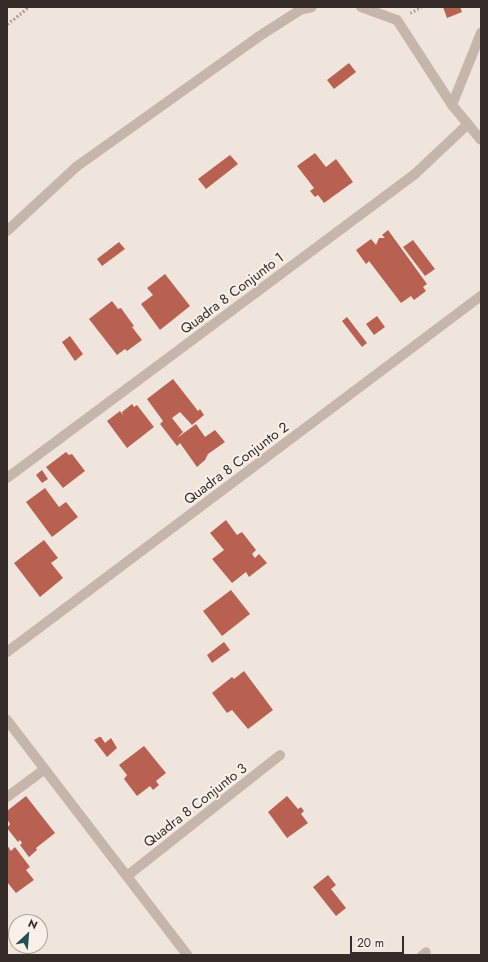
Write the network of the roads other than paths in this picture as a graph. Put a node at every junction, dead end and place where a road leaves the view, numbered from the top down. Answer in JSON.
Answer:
{"nodes":[{"id":1,"x":312,"y":7,"type":"edge"},
{"id":2,"x":361,"y":7,"type":"edge"},
{"id":3,"x":481,"y":33,"type":"edge"},
{"id":4,"x":452,"y":105,"type":"junction"},
{"id":5,"x":468,"y":124,"type":"junction"},
{"id":6,"x":481,"y":140,"type":"edge"},
{"id":7,"x":7,"y":231,"type":"edge"},
{"id":8,"x":481,"y":296,"type":"edge"},
{"id":9,"x":7,"y":478,"type":"edge"},
{"id":10,"x":7,"y":652,"type":"edge"},
{"id":11,"x":7,"y":720,"type":"edge"},
{"id":12,"x":280,"y":755,"type":"dead end"},
{"id":13,"x":45,"y":769,"type":"junction"},
{"id":14,"x":7,"y":797,"type":"edge"},
{"id":15,"x":127,"y":876,"type":"junction"},
{"id":16,"x":187,"y":955,"type":"edge"}],
"edges":[{"from":1,"to":7,"type":"street"},
{"from":2,"to":4,"type":"street"},
{"from":3,"to":4,"type":"street"},
{"from":4,"to":5,"type":"street"},
{"from":5,"to":6,"type":"street"},
{"from":5,"to":9,"type":"street","name":"Quadra 8 Conjunto 1"},
{"from":8,"to":10,"type":"street","name":"Quadra 8 Conjunto 2"},
{"from":11,"to":13,"type":"street"},
{"from":12,"to":15,"type":"street","name":"Quadra 8 Conjunto 3"},
{"from":13,"to":14,"type":"street"},
{"from":13,"to":15,"type":"street"},
{"from":15,"to":16,"type":"street"}]}
